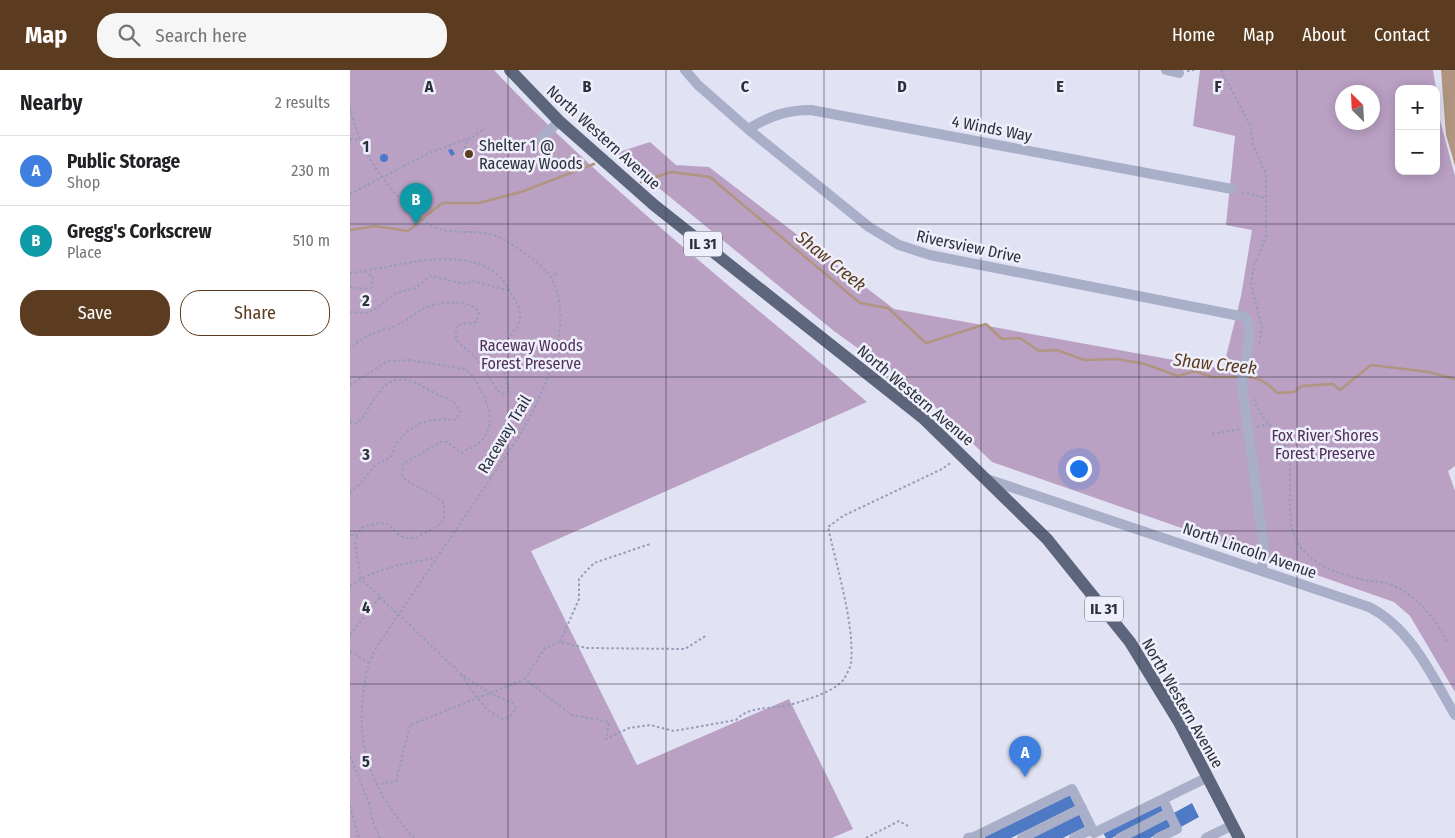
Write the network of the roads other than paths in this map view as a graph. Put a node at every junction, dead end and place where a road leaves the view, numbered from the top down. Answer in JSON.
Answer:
{"nodes":[{"id":1,"x":510,"y":70,"type":"edge"},
{"id":2,"x":685,"y":70,"type":"edge"},
{"id":3,"x":1166,"y":70,"type":"edge"},
{"id":4,"x":1179,"y":73,"type":"dead end"},
{"id":5,"x":559,"y":120,"type":"junction"},
{"id":6,"x":748,"y":129,"type":"junction"},
{"id":7,"x":540,"y":139,"type":"dead end"},
{"id":8,"x":1232,"y":189,"type":"road end"},
{"id":9,"x":987,"y":479,"type":"junction"},
{"id":10,"x":1262,"y":570,"type":"junction"},
{"id":11,"x":1455,"y":715,"type":"edge"},
{"id":12,"x":1208,"y":777,"type":"junction"},
{"id":13,"x":1163,"y":799,"type":"junction"},
{"id":14,"x":1082,"y":808,"type":"junction"},
{"id":15,"x":1169,"y":813,"type":"junction"},
{"id":16,"x":1232,"y":825,"type":"junction"},
{"id":17,"x":1096,"y":833,"type":"edge"},
{"id":18,"x":968,"y":838,"type":"edge"},
{"id":19,"x":974,"y":838,"type":"edge"},
{"id":20,"x":1022,"y":838,"type":"edge"},
{"id":21,"x":1074,"y":838,"type":"edge"},
{"id":22,"x":1120,"y":838,"type":"edge"},
{"id":23,"x":1158,"y":838,"type":"edge"},
{"id":24,"x":1206,"y":838,"type":"edge"},
{"id":25,"x":1238,"y":838,"type":"edge"}],
"edges":[{"from":1,"to":5,"type":"main road","name":"North Western Avenue","number":"IL 31"},
{"from":2,"to":6,"type":"street","name":"Riversview Drive"},
{"from":3,"to":4,"type":"street"},
{"from":5,"to":7,"type":"street"},
{"from":5,"to":9,"type":"main road","name":"North Western Avenue","number":"IL 31"},
{"from":6,"to":8,"type":"street","name":"4 Winds Way"},
{"from":6,"to":10,"type":"street","name":"Riversview Drive"},
{"from":9,"to":10,"type":"street","name":"North Lincoln Avenue"},
{"from":9,"to":12,"type":"main road","name":"North Western Avenue","number":"IL 31"},
{"from":10,"to":11,"type":"street","name":"North Lincoln Avenue"},
{"from":12,"to":13,"type":"street"},
{"from":12,"to":16,"type":"main road","name":"North Western Avenue","number":"IL 31"},
{"from":13,"to":15,"type":"street"},
{"from":13,"to":17,"type":"street"},
{"from":14,"to":17,"type":"street"},
{"from":14,"to":19,"type":"street"},
{"from":14,"to":20,"type":"street"},
{"from":15,"to":22,"type":"street"},
{"from":15,"to":23,"type":"street"},
{"from":16,"to":24,"type":"street"},
{"from":16,"to":25,"type":"main road","name":"North Western Avenue","number":"IL 31"},
{"from":17,"to":21,"type":"street"},
{"from":18,"to":19,"type":"street"}]}
